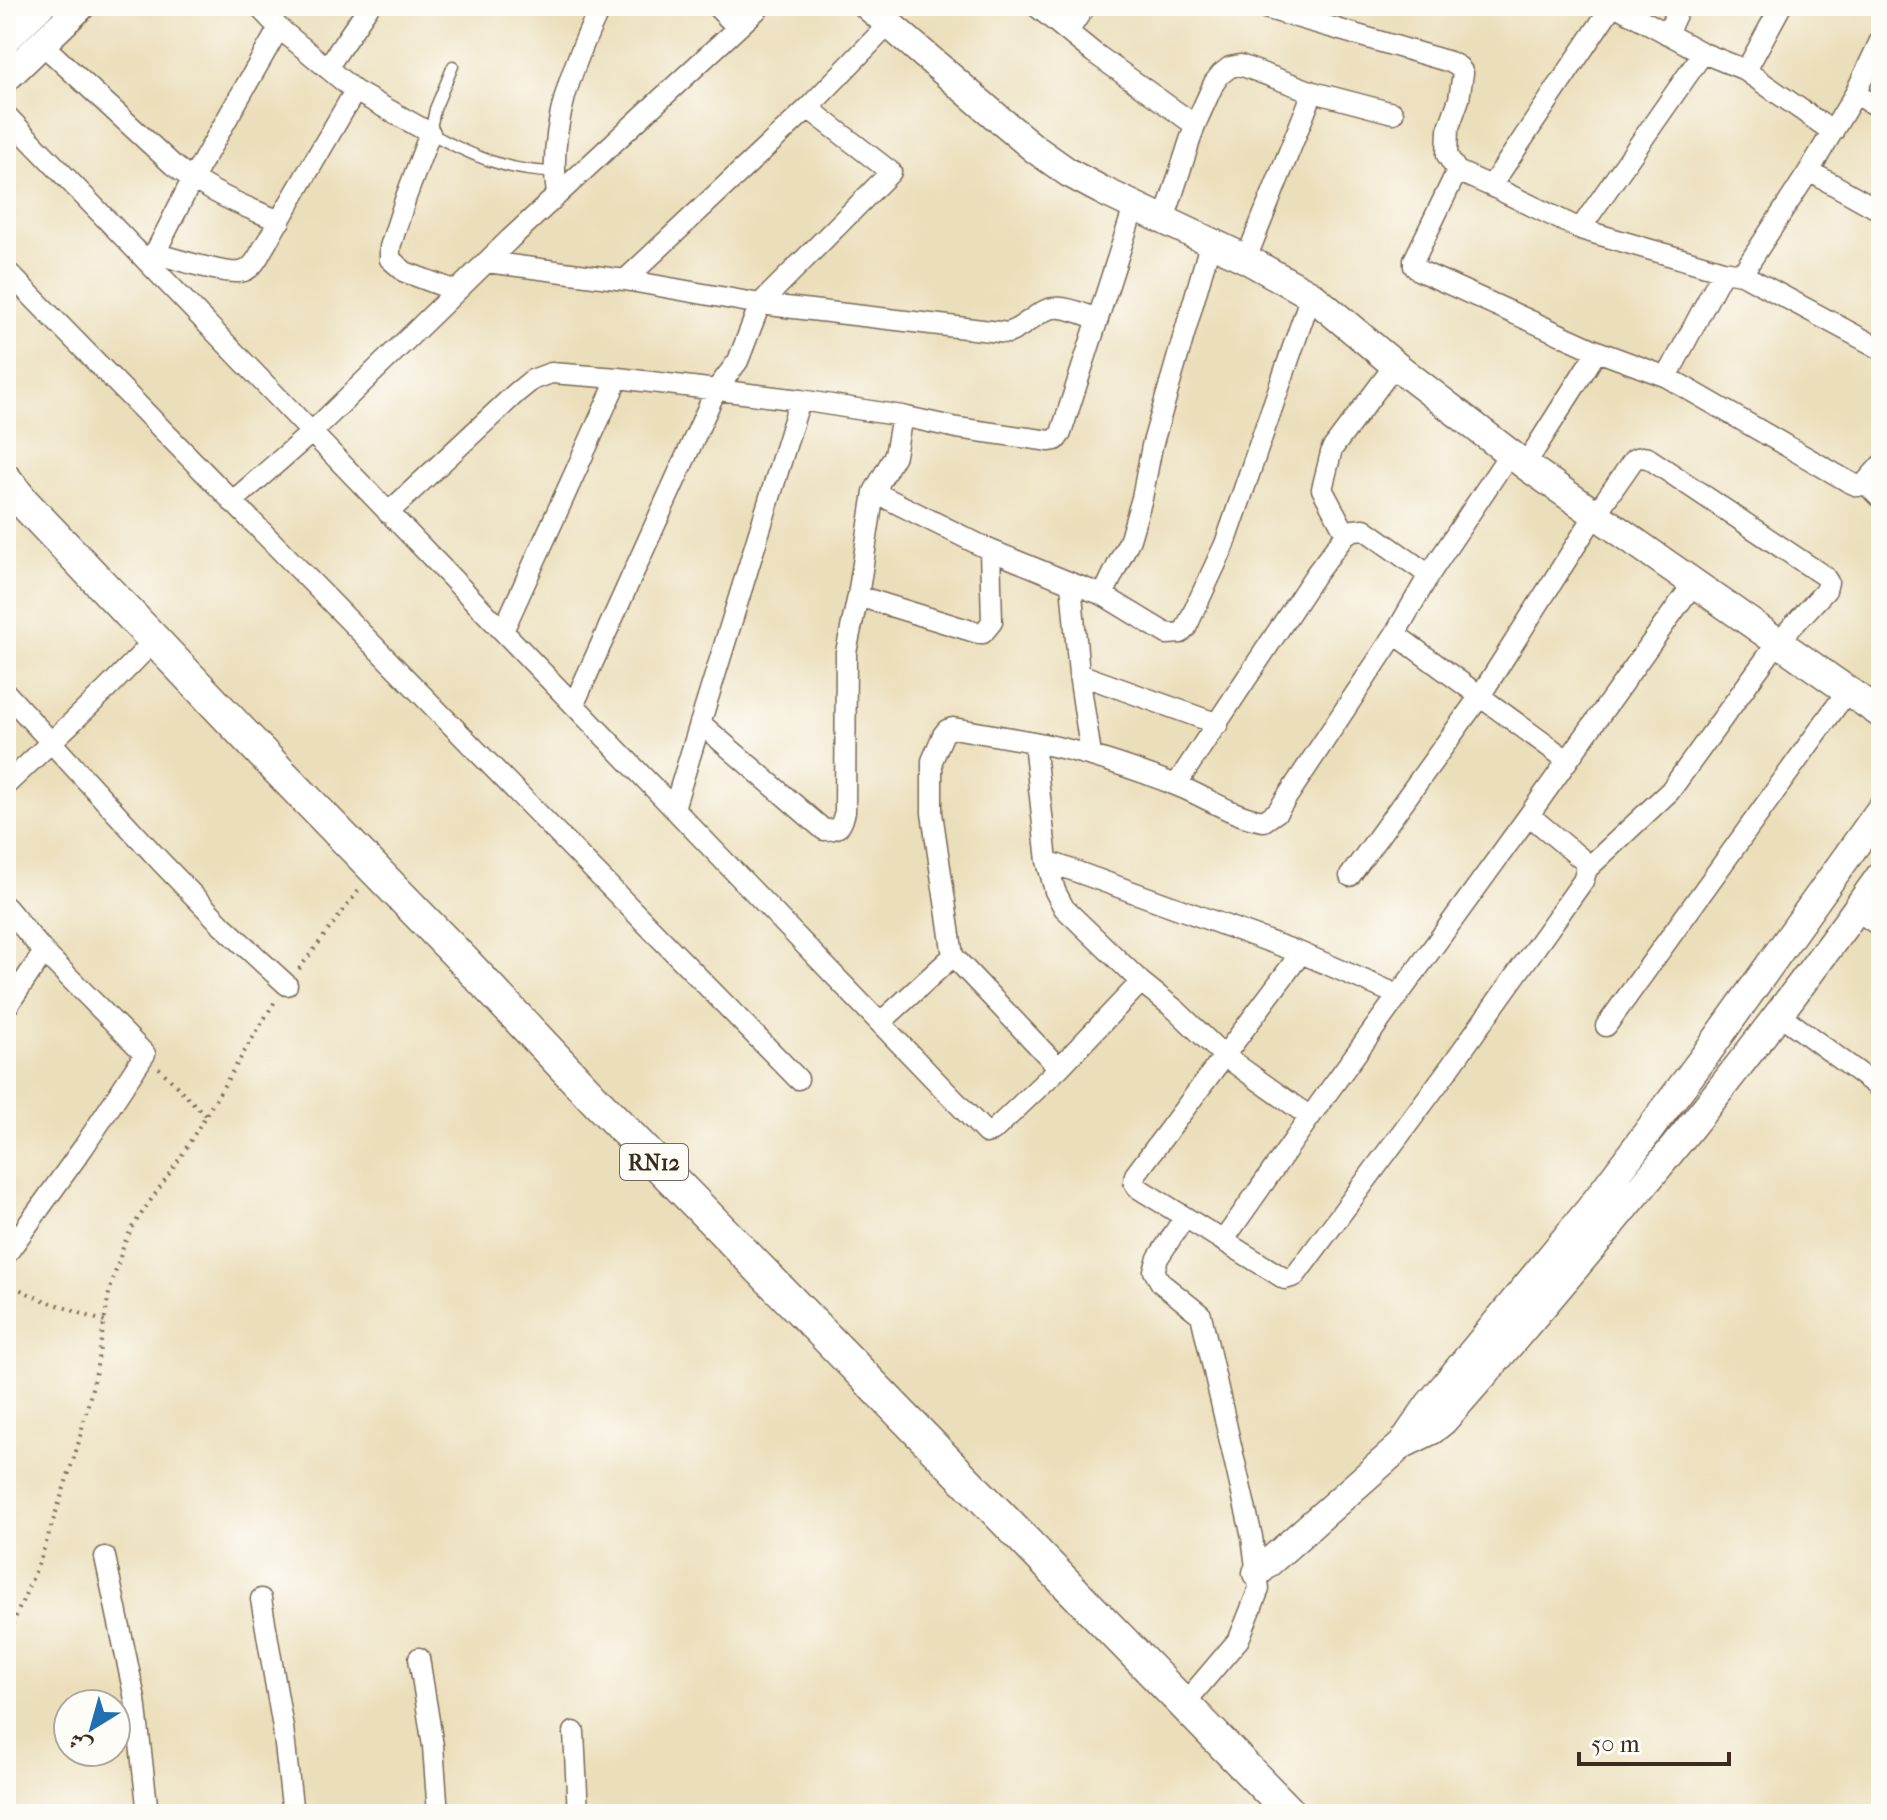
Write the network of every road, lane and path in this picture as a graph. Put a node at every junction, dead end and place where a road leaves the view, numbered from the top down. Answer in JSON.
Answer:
{"nodes":[{"id":1,"x":40,"y":6,"type":"edge"},
{"id":2,"x":81,"y":6,"type":"edge"},
{"id":3,"x":258,"y":6,"type":"edge"},
{"id":4,"x":369,"y":6,"type":"edge"},
{"id":5,"x":601,"y":6,"type":"edge"},
{"id":6,"x":716,"y":6,"type":"edge"},
{"id":7,"x":761,"y":6,"type":"edge"},
{"id":8,"x":1036,"y":6,"type":"edge"},
{"id":9,"x":1085,"y":6,"type":"edge"},
{"id":10,"x":1258,"y":6,"type":"edge"},
{"id":11,"x":1614,"y":6,"type":"edge"},
{"id":12,"x":1680,"y":6,"type":"edge"},
{"id":13,"x":1781,"y":6,"type":"edge"},
{"id":14,"x":878,"y":15,"type":"edge"},
{"id":15,"x":737,"y":27,"type":"junction"},
{"id":16,"x":279,"y":28,"type":"junction"},
{"id":17,"x":1068,"y":32,"type":"junction"},
{"id":18,"x":1667,"y":34,"type":"junction"},
{"id":19,"x":6,"y":39,"type":"edge"},
{"id":20,"x":1881,"y":39,"type":"edge"},
{"id":21,"x":42,"y":44,"type":"junction"},
{"id":22,"x":1703,"y":53,"type":"junction"},
{"id":23,"x":453,"y":66,"type":"dead end"},
{"id":24,"x":327,"y":68,"type":"junction"},
{"id":25,"x":1743,"y":69,"type":"junction"},
{"id":26,"x":6,"y":78,"type":"edge"},
{"id":27,"x":355,"y":91,"type":"junction"},
{"id":28,"x":1313,"y":92,"type":"junction"},
{"id":29,"x":1855,"y":94,"type":"junction"},
{"id":30,"x":808,"y":108,"type":"junction"},
{"id":31,"x":1881,"y":108,"type":"edge"},
{"id":32,"x":1393,"y":113,"type":"dead end"},
{"id":33,"x":6,"y":115,"type":"edge"},
{"id":34,"x":1195,"y":125,"type":"junction"},
{"id":35,"x":1833,"y":132,"type":"junction"},
{"id":36,"x":430,"y":133,"type":"junction"},
{"id":37,"x":1457,"y":171,"type":"junction"},
{"id":38,"x":1809,"y":171,"type":"junction"},
{"id":39,"x":554,"y":172,"type":"junction"},
{"id":40,"x":192,"y":180,"type":"junction"},
{"id":41,"x":1491,"y":186,"type":"junction"},
{"id":42,"x":557,"y":194,"type":"junction"},
{"id":43,"x":1134,"y":207,"type":"junction"},
{"id":44,"x":1881,"y":211,"type":"edge"},
{"id":45,"x":1164,"y":220,"type":"junction"},
{"id":46,"x":280,"y":221,"type":"junction"},
{"id":47,"x":1580,"y":229,"type":"junction"},
{"id":48,"x":1211,"y":241,"type":"junction"},
{"id":49,"x":151,"y":259,"type":"junction"},
{"id":50,"x":1246,"y":259,"type":"junction"},
{"id":51,"x":486,"y":262,"type":"junction"},
{"id":52,"x":6,"y":270,"type":"edge"},
{"id":53,"x":1733,"y":273,"type":"junction"},
{"id":54,"x":625,"y":280,"type":"junction"},
{"id":55,"x":456,"y":291,"type":"junction"},
{"id":56,"x":1311,"y":295,"type":"junction"},
{"id":57,"x":760,"y":304,"type":"junction"},
{"id":58,"x":1098,"y":319,"type":"junction"},
{"id":59,"x":1881,"y":349,"type":"edge"},
{"id":60,"x":1597,"y":351,"type":"junction"},
{"id":61,"x":1395,"y":365,"type":"junction"},
{"id":62,"x":1667,"y":377,"type":"junction"},
{"id":63,"x":618,"y":378,"type":"junction"},
{"id":64,"x":716,"y":390,"type":"junction"},
{"id":65,"x":800,"y":400,"type":"junction"},
{"id":66,"x":902,"y":416,"type":"junction"},
{"id":67,"x":311,"y":433,"type":"junction"},
{"id":68,"x":1517,"y":459,"type":"junction"},
{"id":69,"x":1881,"y":465,"type":"edge"},
{"id":70,"x":1865,"y":483,"type":"junction"},
{"id":71,"x":12,"y":491,"type":"edge"},
{"id":72,"x":874,"y":492,"type":"junction"},
{"id":73,"x":1881,"y":499,"type":"edge"},
{"id":74,"x":232,"y":502,"type":"junction"},
{"id":75,"x":388,"y":513,"type":"junction"},
{"id":76,"x":1595,"y":515,"type":"junction"},
{"id":77,"x":1346,"y":534,"type":"junction"},
{"id":78,"x":990,"y":550,"type":"junction"},
{"id":79,"x":1429,"y":575,"type":"junction"},
{"id":80,"x":1071,"y":583,"type":"junction"},
{"id":81,"x":1693,"y":584,"type":"junction"},
{"id":82,"x":1103,"y":595,"type":"junction"},
{"id":83,"x":858,"y":596,"type":"junction"},
{"id":84,"x":503,"y":631,"type":"junction"},
{"id":85,"x":1395,"y":634,"type":"junction"},
{"id":86,"x":154,"y":641,"type":"junction"},
{"id":87,"x":1778,"y":642,"type":"junction"},
{"id":88,"x":1079,"y":674,"type":"junction"},
{"id":89,"x":1848,"y":690,"type":"junction"},
{"id":90,"x":6,"y":693,"type":"edge"},
{"id":91,"x":1480,"y":696,"type":"junction"},
{"id":92,"x":574,"y":704,"type":"junction"},
{"id":93,"x":1881,"y":714,"type":"edge"},
{"id":94,"x":700,"y":723,"type":"junction"},
{"id":95,"x":1218,"y":724,"type":"junction"},
{"id":96,"x":51,"y":741,"type":"junction"},
{"id":97,"x":1034,"y":742,"type":"junction"},
{"id":98,"x":1091,"y":755,"type":"junction"},
{"id":99,"x":1567,"y":760,"type":"junction"},
{"id":100,"x":6,"y":785,"type":"edge"},
{"id":101,"x":1176,"y":785,"type":"junction"},
{"id":102,"x":674,"y":808,"type":"junction"},
{"id":103,"x":1881,"y":809,"type":"edge"},
{"id":104,"x":1529,"y":815,"type":"junction"},
{"id":105,"x":1047,"y":861,"type":"junction"},
{"id":106,"x":375,"y":869,"type":"junction"},
{"id":107,"x":1587,"y":869,"type":"junction"},
{"id":108,"x":1881,"y":875,"type":"edge"},
{"id":109,"x":1350,"y":876,"type":"dead end"},
{"id":110,"x":6,"y":907,"type":"edge"},
{"id":111,"x":1856,"y":910,"type":"junction"},
{"id":112,"x":1881,"y":927,"type":"edge"},
{"id":113,"x":44,"y":952,"type":"junction"},
{"id":114,"x":1301,"y":953,"type":"junction"},
{"id":115,"x":953,"y":956,"type":"junction"},
{"id":116,"x":1141,"y":982,"type":"junction"},
{"id":117,"x":287,"y":985,"type":"junction"},
{"id":118,"x":1398,"y":995,"type":"junction"},
{"id":119,"x":6,"y":1008,"type":"edge"},
{"id":120,"x":1779,"y":1014,"type":"junction"},
{"id":121,"x":880,"y":1023,"type":"junction"},
{"id":122,"x":1606,"y":1026,"type":"dead end"},
{"id":123,"x":145,"y":1054,"type":"junction"},
{"id":124,"x":1223,"y":1055,"type":"junction"},
{"id":125,"x":1059,"y":1068,"type":"junction"},
{"id":126,"x":798,"y":1079,"type":"dead end"},
{"id":127,"x":1881,"y":1089,"type":"edge"},
{"id":128,"x":205,"y":1115,"type":"junction"},
{"id":129,"x":1310,"y":1117,"type":"junction"},
{"id":130,"x":1184,"y":1218,"type":"junction"},
{"id":131,"x":1223,"y":1241,"type":"junction"},
{"id":132,"x":6,"y":1255,"type":"edge"},
{"id":133,"x":6,"y":1283,"type":"edge"},
{"id":134,"x":105,"y":1322,"type":"junction"},
{"id":135,"x":1403,"y":1444,"type":"junction"},
{"id":136,"x":105,"y":1557,"type":"dead end"},
{"id":137,"x":1257,"y":1573,"type":"junction"},
{"id":138,"x":261,"y":1599,"type":"dead end"},
{"id":139,"x":6,"y":1639,"type":"edge"},
{"id":140,"x":419,"y":1658,"type":"dead end"},
{"id":141,"x":1184,"y":1704,"type":"junction"},
{"id":142,"x":574,"y":1732,"type":"dead end"},
{"id":143,"x":148,"y":1814,"type":"edge"},
{"id":144,"x":293,"y":1814,"type":"edge"},
{"id":145,"x":438,"y":1814,"type":"edge"},
{"id":146,"x":578,"y":1814,"type":"edge"},
{"id":147,"x":1291,"y":1814,"type":"edge"}],
"edges":[{"from":1,"to":19,"type":"street"},
{"from":2,"to":21,"type":"street"},
{"from":3,"to":16,"type":"street"},
{"from":4,"to":24,"type":"street"},
{"from":5,"to":39,"type":"street"},
{"from":6,"to":15,"type":"street"},
{"from":7,"to":15,"type":"street"},
{"from":8,"to":17,"type":"street"},
{"from":9,"to":17,"type":"street"},
{"from":10,"to":37,"type":"street"},
{"from":11,"to":18,"type":"street"},
{"from":11,"to":41,"type":"street"},
{"from":12,"to":18,"type":"street"},
{"from":13,"to":25,"type":"street"},
{"from":14,"to":30,"type":"street"},
{"from":14,"to":43,"type":"street"},
{"from":15,"to":42,"type":"street"},
{"from":16,"to":24,"type":"street"},
{"from":16,"to":40,"type":"street"},
{"from":17,"to":34,"type":"street"},
{"from":18,"to":22,"type":"street"},
{"from":20,"to":29,"type":"street"},
{"from":21,"to":26,"type":"street"},
{"from":21,"to":40,"type":"street"},
{"from":22,"to":25,"type":"street"},
{"from":22,"to":47,"type":"street"},
{"from":23,"to":36,"type":"lane"},
{"from":24,"to":27,"type":"street"},
{"from":25,"to":35,"type":"street"},
{"from":27,"to":36,"type":"street"},
{"from":27,"to":46,"type":"street"},
{"from":28,"to":32,"type":"street"},
{"from":28,"to":34,"type":"street"},
{"from":28,"to":50,"type":"street"},
{"from":29,"to":31,"type":"street"},
{"from":29,"to":35,"type":"street"},
{"from":30,"to":54,"type":"street"},
{"from":30,"to":57,"type":"street"},
{"from":33,"to":49,"type":"street"},
{"from":34,"to":45,"type":"street"},
{"from":35,"to":38,"type":"street"},
{"from":36,"to":39,"type":"lane"},
{"from":36,"to":55,"type":"street"},
{"from":37,"to":41,"type":"street"},
{"from":37,"to":60,"type":"street"},
{"from":38,"to":44,"type":"street"},
{"from":38,"to":53,"type":"street"},
{"from":39,"to":42,"type":"street"},
{"from":40,"to":46,"type":"street"},
{"from":40,"to":49,"type":"street"},
{"from":41,"to":47,"type":"street"},
{"from":42,"to":51,"type":"street"},
{"from":43,"to":45,"type":"street"},
{"from":43,"to":58,"type":"street"},
{"from":45,"to":48,"type":"street"},
{"from":46,"to":49,"type":"street"},
{"from":47,"to":53,"type":"street"},
{"from":48,"to":50,"type":"street"},
{"from":48,"to":82,"type":"street"},
{"from":49,"to":67,"type":"street"},
{"from":50,"to":56,"type":"street"},
{"from":51,"to":54,"type":"street"},
{"from":51,"to":55,"type":"street"},
{"from":52,"to":74,"type":"street"},
{"from":53,"to":59,"type":"street"},
{"from":53,"to":62,"type":"street"},
{"from":54,"to":57,"type":"street"},
{"from":55,"to":67,"type":"street"},
{"from":56,"to":61,"type":"street"},
{"from":56,"to":82,"type":"street"},
{"from":57,"to":58,"type":"street"},
{"from":57,"to":64,"type":"street"},
{"from":58,"to":66,"type":"street"},
{"from":60,"to":62,"type":"street"},
{"from":60,"to":68,"type":"street"},
{"from":61,"to":68,"type":"street"},
{"from":61,"to":77,"type":"street"},
{"from":62,"to":70,"type":"street"},
{"from":63,"to":64,"type":"street"},
{"from":63,"to":75,"type":"street"},
{"from":63,"to":84,"type":"street"},
{"from":64,"to":65,"type":"street"},
{"from":64,"to":92,"type":"street"},
{"from":65,"to":66,"type":"street"},
{"from":65,"to":94,"type":"street"},
{"from":66,"to":72,"type":"street"},
{"from":67,"to":74,"type":"street"},
{"from":67,"to":75,"type":"street"},
{"from":68,"to":76,"type":"street"},
{"from":68,"to":79,"type":"street"},
{"from":69,"to":70,"type":"street"},
{"from":70,"to":73,"type":"street"},
{"from":71,"to":86,"type":"main road","number":"RN12"},
{"from":72,"to":78,"type":"street"},
{"from":72,"to":83,"type":"street"},
{"from":74,"to":126,"type":"street"},
{"from":75,"to":84,"type":"street"},
{"from":76,"to":81,"type":"street"},
{"from":76,"to":87,"type":"street"},
{"from":76,"to":91,"type":"street"},
{"from":77,"to":79,"type":"street"},
{"from":77,"to":95,"type":"street"},
{"from":78,"to":80,"type":"street"},
{"from":78,"to":83,"type":"street"},
{"from":79,"to":85,"type":"street"},
{"from":80,"to":82,"type":"street"},
{"from":80,"to":88,"type":"street"},
{"from":81,"to":87,"type":"street"},
{"from":81,"to":99,"type":"street"},
{"from":83,"to":94,"type":"street"},
{"from":84,"to":92,"type":"street"},
{"from":85,"to":91,"type":"street"},
{"from":85,"to":101,"type":"street"},
{"from":86,"to":96,"type":"street"},
{"from":86,"to":106,"type":"main road","number":"RN12"},
{"from":87,"to":89,"type":"street"},
{"from":87,"to":107,"type":"street"},
{"from":88,"to":95,"type":"street"},
{"from":88,"to":98,"type":"street"},
{"from":89,"to":93,"type":"street"},
{"from":89,"to":122,"type":"street"},
{"from":90,"to":96,"type":"street"},
{"from":91,"to":99,"type":"street"},
{"from":91,"to":109,"type":"street"},
{"from":92,"to":102,"type":"street"},
{"from":94,"to":102,"type":"street"},
{"from":95,"to":101,"type":"street"},
{"from":96,"to":100,"type":"street"},
{"from":96,"to":117,"type":"street"},
{"from":97,"to":98,"type":"street"},
{"from":97,"to":105,"type":"street"},
{"from":97,"to":115,"type":"street"},
{"from":98,"to":101,"type":"street"},
{"from":99,"to":104,"type":"street"},
{"from":102,"to":121,"type":"street"},
{"from":103,"to":135,"type":"street"},
{"from":104,"to":107,"type":"street"},
{"from":104,"to":118,"type":"street"},
{"from":105,"to":114,"type":"street"},
{"from":105,"to":116,"type":"street"},
{"from":106,"to":117,"type":"path"},
{"from":106,"to":141,"type":"main road","number":"RN12"},
{"from":107,"to":131,"type":"street"},
{"from":108,"to":111,"type":"street"},
{"from":110,"to":113,"type":"street"},
{"from":111,"to":112,"type":"street"},
{"from":111,"to":120,"type":"street"},
{"from":113,"to":119,"type":"street"},
{"from":113,"to":123,"type":"street"},
{"from":114,"to":118,"type":"street"},
{"from":114,"to":124,"type":"street"},
{"from":115,"to":121,"type":"street"},
{"from":115,"to":125,"type":"street"},
{"from":116,"to":124,"type":"street"},
{"from":116,"to":125,"type":"street"},
{"from":117,"to":128,"type":"path"},
{"from":118,"to":129,"type":"street"},
{"from":120,"to":127,"type":"street"},
{"from":120,"to":135,"type":"street"},
{"from":121,"to":125,"type":"street"},
{"from":123,"to":128,"type":"path"},
{"from":123,"to":132,"type":"street"},
{"from":124,"to":129,"type":"street"},
{"from":124,"to":130,"type":"street"},
{"from":128,"to":134,"type":"path"},
{"from":129,"to":131,"type":"street"},
{"from":130,"to":131,"type":"street"},
{"from":130,"to":137,"type":"street"},
{"from":133,"to":134,"type":"path"},
{"from":134,"to":139,"type":"path"},
{"from":135,"to":137,"type":"street"},
{"from":136,"to":143,"type":"street"},
{"from":137,"to":141,"type":"street"},
{"from":138,"to":144,"type":"street"},
{"from":140,"to":145,"type":"street"},
{"from":141,"to":147,"type":"main road","number":"RN12"},
{"from":142,"to":146,"type":"street"}]}
